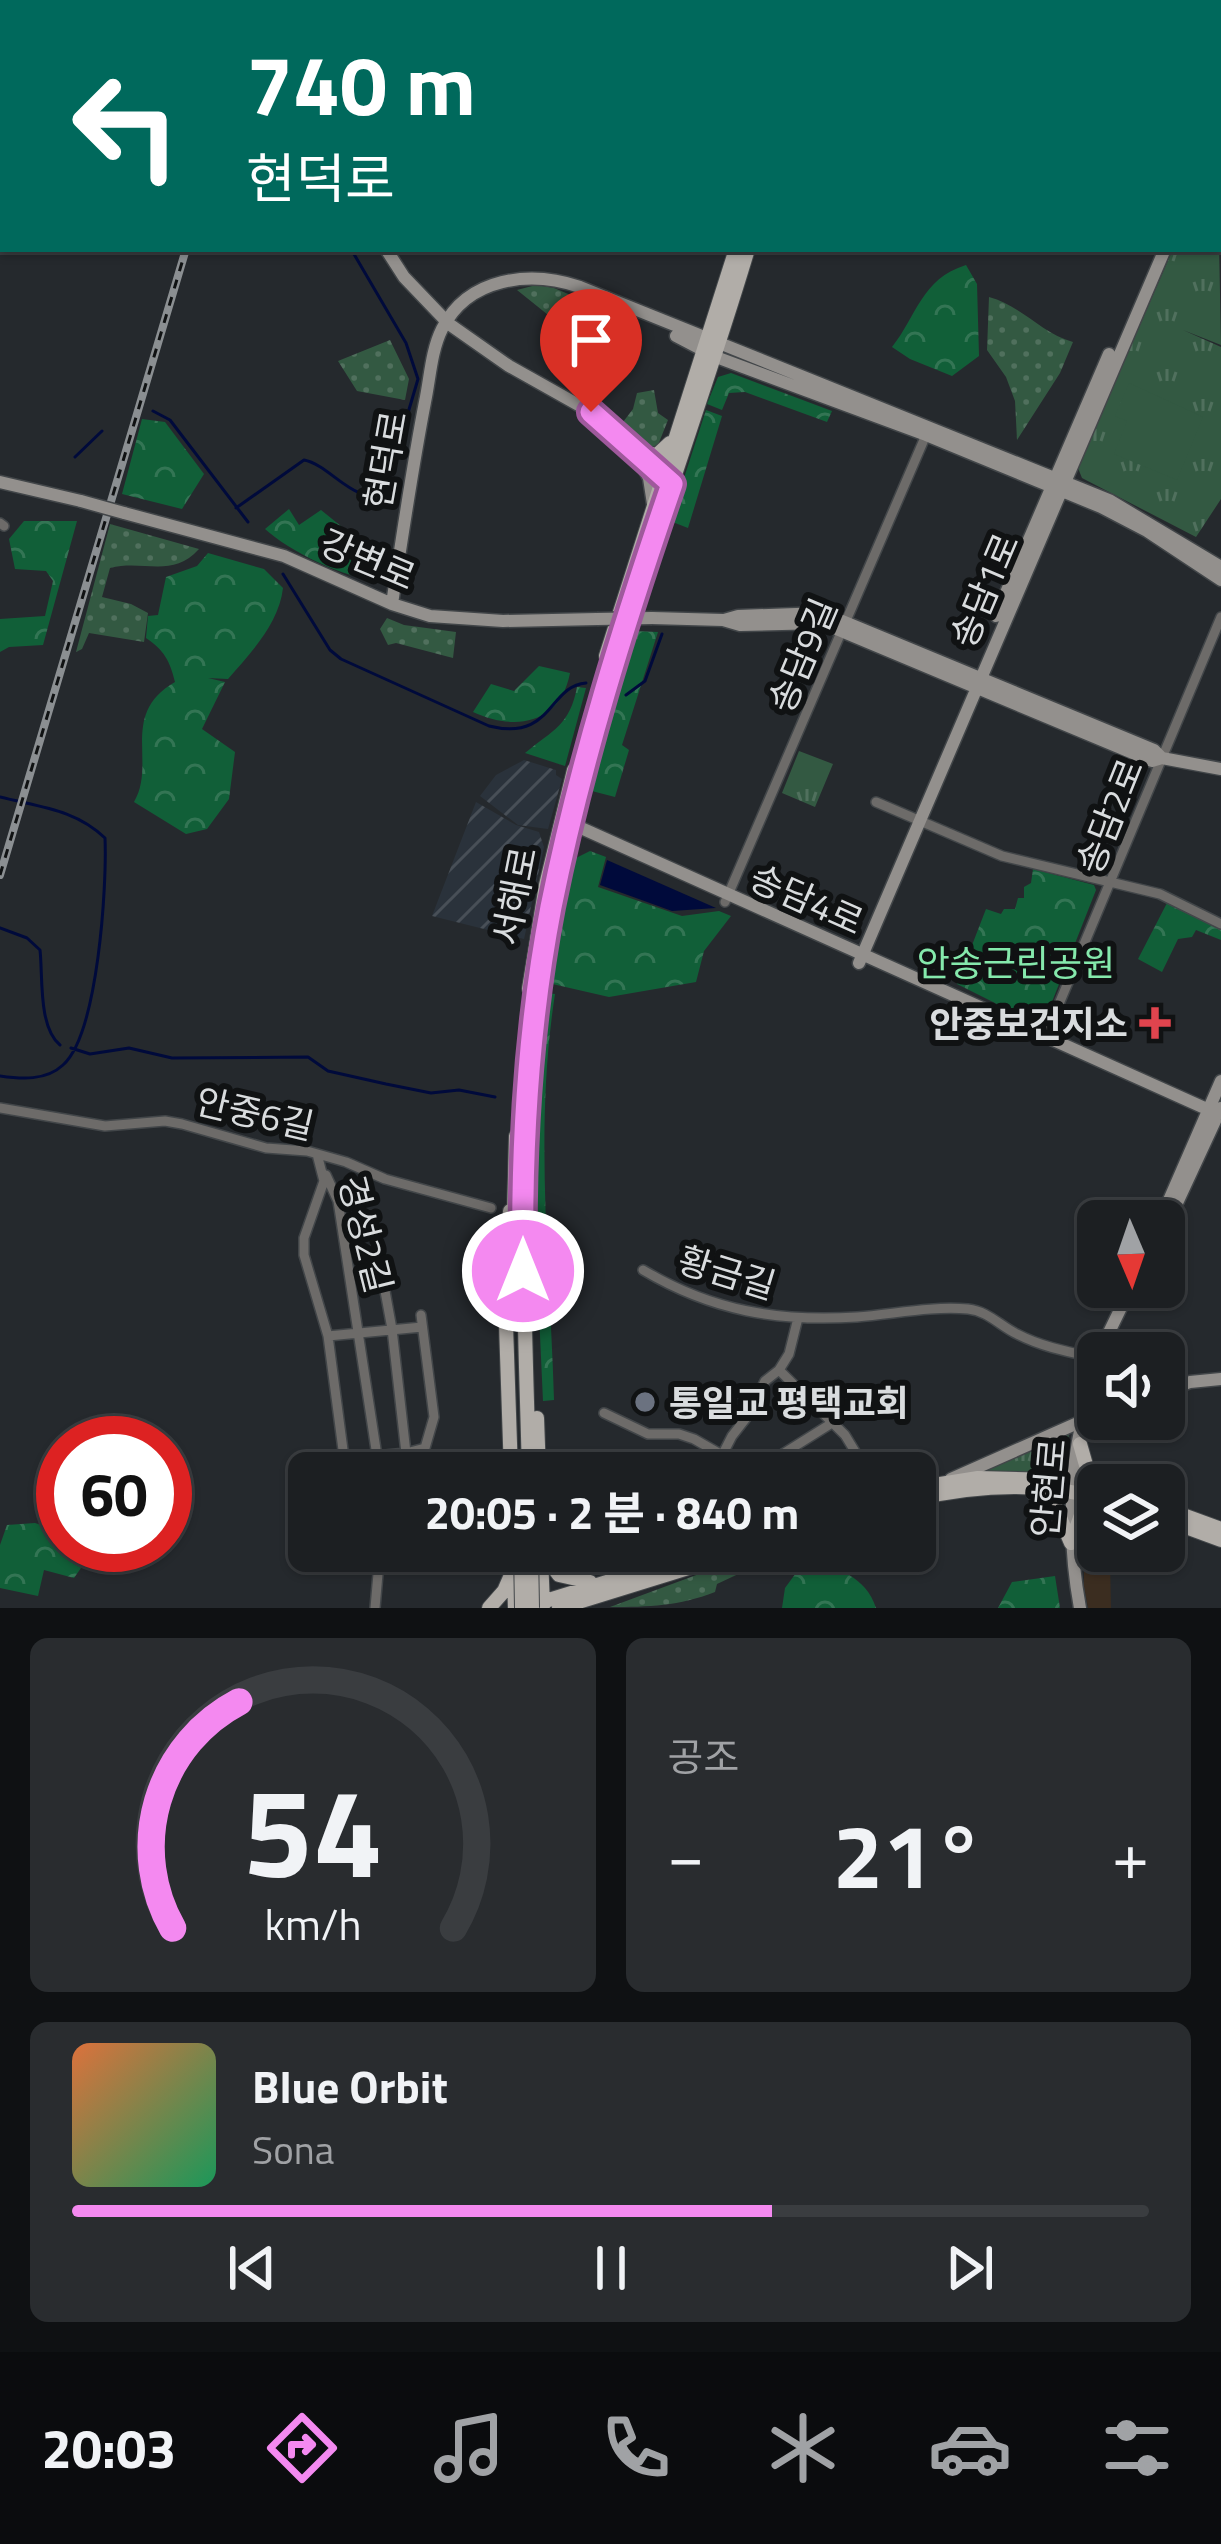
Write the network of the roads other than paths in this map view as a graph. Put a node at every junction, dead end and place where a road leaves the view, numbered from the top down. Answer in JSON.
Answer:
{"nodes":[{"id":1,"x":388,"y":252,"type":"edge"},
{"id":2,"x":735,"y":252,"type":"edge"},
{"id":3,"x":747,"y":252,"type":"edge"},
{"id":4,"x":1160,"y":252,"type":"edge"},
{"id":5,"x":470,"y":305,"type":"junction"},
{"id":6,"x":446,"y":325,"type":"junction"},
{"id":7,"x":470,"y":339,"type":"junction"},
{"id":8,"x":711,"y":348,"type":"junction"},
{"id":9,"x":679,"y":429,"type":"junction"},
{"id":10,"x":926,"y":435,"type":"junction"},
{"id":11,"x":638,"y":456,"type":"junction"},
{"id":12,"x":0,"y":482,"type":"edge"},
{"id":13,"x":667,"y":483,"type":"junction"},
{"id":14,"x":1056,"y":485,"type":"junction"},
{"id":15,"x":652,"y":506,"type":"junction"},
{"id":16,"x":1221,"y":567,"type":"edge"},
{"id":17,"x":1221,"y":580,"type":"edge"},
{"id":18,"x":392,"y":604,"type":"junction"},
{"id":19,"x":1221,"y":617,"type":"edge"},
{"id":20,"x":844,"y":626,"type":"junction"},
{"id":21,"x":974,"y":680,"type":"junction"},
{"id":22,"x":1162,"y":758,"type":"junction"},
{"id":23,"x":1221,"y":769,"type":"edge"},
{"id":24,"x":876,"y":802,"type":"dead end"},
{"id":25,"x":917,"y":819,"type":"junction"},
{"id":26,"x":570,"y":827,"type":"junction"},
{"id":27,"x":1111,"y":883,"type":"junction"},
{"id":28,"x":727,"y":899,"type":"junction"},
{"id":29,"x":1221,"y":924,"type":"edge"},
{"id":30,"x":856,"y":958,"type":"junction"},
{"id":31,"x":1051,"y":1040,"type":"junction"},
{"id":32,"x":1221,"y":1081,"type":"edge"},
{"id":33,"x":0,"y":1108,"type":"edge"},
{"id":34,"x":1213,"y":1114,"type":"edge"},
{"id":35,"x":316,"y":1154,"type":"junction"},
{"id":36,"x":524,"y":1170,"type":"junction"},
{"id":37,"x":513,"y":1188,"type":"junction"},
{"id":38,"x":1170,"y":1200,"type":"edge"},
{"id":39,"x":1177,"y":1200,"type":"edge"},
{"id":40,"x":490,"y":1208,"type":"dead end"},
{"id":41,"x":371,"y":1215,"type":"dead end"},
{"id":42,"x":643,"y":1270,"type":"dead end"},
{"id":43,"x":798,"y":1318,"type":"junction"},
{"id":44,"x":392,"y":1329,"type":"junction"},
{"id":45,"x":361,"y":1332,"type":"junction"},
{"id":46,"x":328,"y":1336,"type":"junction"},
{"id":47,"x":1077,"y":1352,"type":"edge"},
{"id":48,"x":779,"y":1370,"type":"junction"},
{"id":49,"x":1221,"y":1379,"type":"edge"},
{"id":50,"x":1185,"y":1384,"type":"edge"},
{"id":51,"x":523,"y":1398,"type":"junction"},
{"id":52,"x":604,"y":1413,"type":"dead end"},
{"id":53,"x":1077,"y":1422,"type":"edge"},
{"id":54,"x":832,"y":1423,"type":"junction"},
{"id":55,"x":1081,"y":1440,"type":"edge"},
{"id":56,"x":1081,"y":1440,"type":"edge"},
{"id":57,"x":1080,"y":1444,"type":"junction"},
{"id":58,"x":345,"y":1452,"type":"edge"},
{"id":59,"x":381,"y":1452,"type":"edge"},
{"id":60,"x":406,"y":1452,"type":"edge"},
{"id":61,"x":412,"y":1452,"type":"edge"},
{"id":62,"x":519,"y":1452,"type":"edge"},
{"id":63,"x":521,"y":1452,"type":"edge"},
{"id":64,"x":538,"y":1452,"type":"edge"},
{"id":65,"x":717,"y":1452,"type":"edge"},
{"id":66,"x":724,"y":1452,"type":"edge"},
{"id":67,"x":786,"y":1452,"type":"edge"},
{"id":68,"x":855,"y":1452,"type":"edge"},
{"id":69,"x":1086,"y":1464,"type":"edge"},
{"id":70,"x":945,"y":1481,"type":"junction"},
{"id":71,"x":936,"y":1483,"type":"edge"},
{"id":72,"x":1072,"y":1485,"type":"junction"},
{"id":73,"x":1017,"y":1486,"type":"junction"},
{"id":74,"x":1077,"y":1486,"type":"edge"},
{"id":75,"x":1077,"y":1488,"type":"edge"},
{"id":76,"x":936,"y":1495,"type":"edge"},
{"id":77,"x":1185,"y":1516,"type":"edge"},
{"id":78,"x":1077,"y":1526,"type":"edge"},
{"id":79,"x":1185,"y":1527,"type":"edge"},
{"id":80,"x":1221,"y":1529,"type":"edge"},
{"id":81,"x":1221,"y":1540,"type":"edge"},
{"id":82,"x":1071,"y":1543,"type":"junction"},
{"id":83,"x":378,"y":1572,"type":"edge"},
{"id":84,"x":510,"y":1572,"type":"edge"},
{"id":85,"x":517,"y":1572,"type":"edge"},
{"id":86,"x":534,"y":1572,"type":"edge"},
{"id":87,"x":540,"y":1572,"type":"edge"},
{"id":88,"x":558,"y":1572,"type":"edge"},
{"id":89,"x":650,"y":1572,"type":"edge"},
{"id":90,"x":663,"y":1572,"type":"edge"},
{"id":91,"x":618,"y":1584,"type":"junction"},
{"id":92,"x":539,"y":1606,"type":"edge"},
{"id":93,"x":375,"y":1608,"type":"edge"},
{"id":94,"x":488,"y":1608,"type":"edge"},
{"id":95,"x":520,"y":1608,"type":"edge"},
{"id":96,"x":559,"y":1608,"type":"edge"},
{"id":97,"x":585,"y":1608,"type":"edge"},
{"id":98,"x":1080,"y":1608,"type":"edge"}],
"edges":[{"from":1,"to":6,"type":"main road"},
{"from":2,"to":8,"type":"main road","name":"서해로"},
{"from":3,"to":8,"type":"main road","name":"서해로"},
{"from":4,"to":14,"type":"main road","name":"송담1로"},
{"from":5,"to":6,"type":"main road"},
{"from":5,"to":7,"type":"main road"},
{"from":5,"to":8,"type":"main road"},
{"from":6,"to":7,"type":"main road"},
{"from":6,"to":8,"type":"main road"},
{"from":6,"to":11,"type":"main road"},
{"from":6,"to":18,"type":"main road","name":"현덕로"},
{"from":7,"to":11,"type":"main road"},
{"from":8,"to":9,"type":"main road","name":"서해로"},
{"from":8,"to":10,"type":"main road"},
{"from":8,"to":13,"type":"main road","name":"서해로"},
{"from":8,"to":14,"type":"main road"},
{"from":9,"to":11,"type":"main road"},
{"from":9,"to":13,"type":"main road","name":"서해로"},
{"from":10,"to":14,"type":"main road"},
{"from":10,"to":20,"type":"street","name":"송담9길"},
{"from":11,"to":13,"type":"main road"},
{"from":11,"to":15,"type":"main road"},
{"from":12,"to":18,"type":"main road","name":"강변로","bridge":true},
{"from":13,"to":15,"type":"main road","name":"서해로"},
{"from":13,"to":26,"type":"main road","name":"서해로"},
{"from":14,"to":16,"type":"main road"},
{"from":14,"to":17,"type":"main road"},
{"from":14,"to":21,"type":"main road","name":"송담1로"},
{"from":15,"to":37,"type":"main road","name":"서해로"},
{"from":18,"to":20,"type":"main road","name":"강변로","bridge":true},
{"from":19,"to":22,"type":"street","name":"송담2로"},
{"from":20,"to":21,"type":"main road","name":"강변로"},
{"from":20,"to":28,"type":"street","name":"송담9길"},
{"from":21,"to":22,"type":"main road","name":"강변로"},
{"from":21,"to":25,"type":"main road","name":"송담1로"},
{"from":22,"to":23,"type":"main road","name":"강변로"},
{"from":22,"to":27,"type":"street","name":"송담2로"},
{"from":24,"to":25,"type":"street"},
{"from":25,"to":27,"type":"street"},
{"from":25,"to":30,"type":"main road","name":"송담1로"},
{"from":26,"to":28,"type":"main road","name":"송담4로"},
{"from":26,"to":36,"type":"main road","name":"서해로"},
{"from":27,"to":29,"type":"street"},
{"from":27,"to":31,"type":"street","name":"송담2로"},
{"from":28,"to":30,"type":"main road","name":"송담4로"},
{"from":30,"to":31,"type":"main road","name":"송담4로"},
{"from":31,"to":34,"type":"main road","name":"송담4로"},
{"from":32,"to":34,"type":"main road"},
{"from":33,"to":35,"type":"street","name":"안중6길"},
{"from":34,"to":38,"type":"main road"},
{"from":34,"to":39,"type":"main road"},
{"from":35,"to":40,"type":"street","name":"안중6길"},
{"from":35,"to":45,"type":"street","name":"경성2길"},
{"from":35,"to":46,"type":"street","name":"경성2길"},
{"from":36,"to":51,"type":"main road","name":"서해로"},
{"from":36,"to":64,"type":"main road"},
{"from":37,"to":51,"type":"main road","name":"서해로"},
{"from":37,"to":62,"type":"main road"},
{"from":41,"to":44,"type":"street"},
{"from":42,"to":43,"type":"street","name":"황금길"},
{"from":43,"to":47,"type":"street","name":"황금길"},
{"from":43,"to":48,"type":"street"},
{"from":44,"to":45,"type":"street"},
{"from":44,"to":60,"type":"street"},
{"from":44,"to":61,"type":"street"},
{"from":45,"to":46,"type":"street"},
{"from":45,"to":59,"type":"street","name":"경성2길"},
{"from":46,"to":58,"type":"street","name":"경성2길"},
{"from":48,"to":54,"type":"street"},
{"from":48,"to":66,"type":"street"},
{"from":49,"to":50,"type":"main road"},
{"from":51,"to":63,"type":"main road","name":"서해로"},
{"from":52,"to":65,"type":"street"},
{"from":53,"to":70,"type":"main road"},
{"from":54,"to":67,"type":"street"},
{"from":54,"to":68,"type":"street"},
{"from":55,"to":57,"type":"main road","name":"안현로"},
{"from":56,"to":72,"type":"main road","name":"안현로"},
{"from":57,"to":69,"type":"main road"},
{"from":57,"to":72,"type":"main road","name":"안현로"},
{"from":70,"to":71,"type":"main road"},
{"from":70,"to":72,"type":"main road"},
{"from":72,"to":73,"type":"main road"},
{"from":72,"to":74,"type":"main road"},
{"from":72,"to":75,"type":"main road"},
{"from":72,"to":82,"type":"main road","name":"안현로"},
{"from":73,"to":76,"type":"main road"},
{"from":73,"to":82,"type":"main road"},
{"from":77,"to":80,"type":"main road"},
{"from":78,"to":82,"type":"main road"},
{"from":79,"to":81,"type":"main road"},
{"from":82,"to":98,"type":"main road","name":"안현로"},
{"from":83,"to":93,"type":"street"},
{"from":84,"to":94,"type":"main road"},
{"from":85,"to":95,"type":"main road","bridge":true},
{"from":86,"to":92,"type":"main road","bridge":true},
{"from":87,"to":92,"type":"main road"},
{"from":88,"to":91,"type":"main road"},
{"from":89,"to":91,"type":"main road"},
{"from":90,"to":91,"type":"main road"},
{"from":91,"to":92,"type":"main road"},
{"from":91,"to":96,"type":"main road"},
{"from":91,"to":97,"type":"main road"},
{"from":92,"to":95,"type":"main road"}]}
